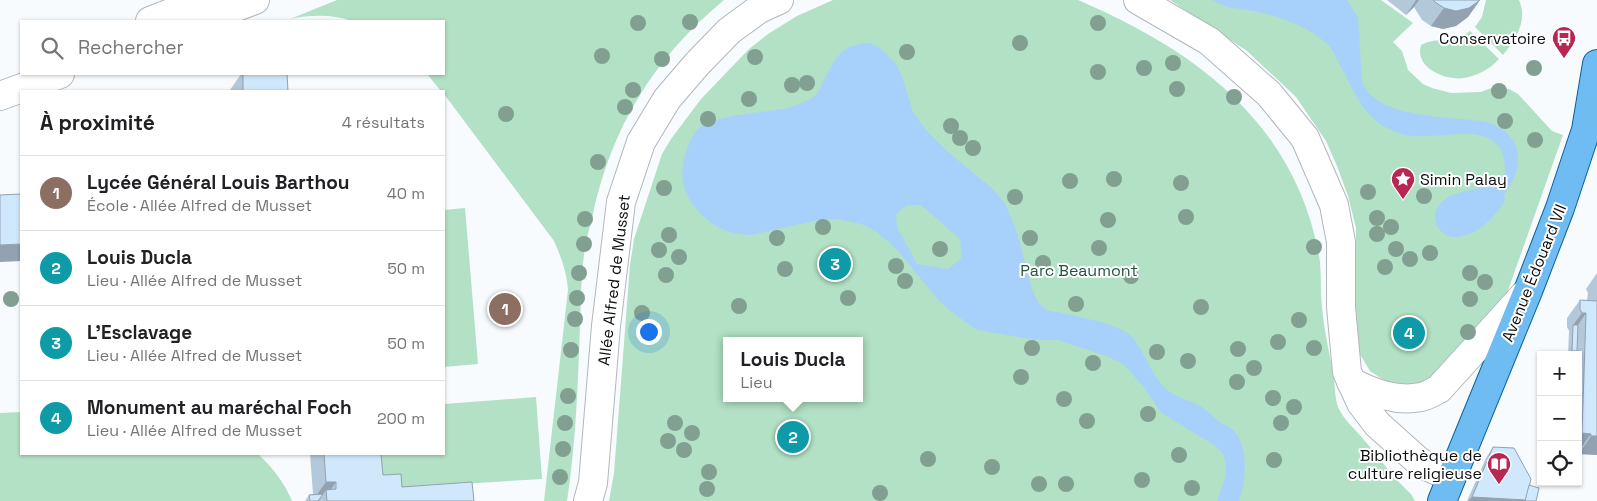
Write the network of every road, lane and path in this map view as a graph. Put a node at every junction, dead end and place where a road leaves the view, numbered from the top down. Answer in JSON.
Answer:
{"nodes":[{"id":1,"x":204,"y":0,"type":"edge"},
{"id":2,"x":256,"y":0,"type":"edge"},
{"id":3,"x":779,"y":0,"type":"edge"},
{"id":4,"x":1138,"y":0,"type":"edge"},
{"id":5,"x":153,"y":20,"type":"edge"},
{"id":6,"x":202,"y":20,"type":"edge"},
{"id":7,"x":1597,"y":64,"type":"edge"},
{"id":8,"x":20,"y":70,"type":"edge"},
{"id":9,"x":57,"y":75,"type":"edge"},
{"id":10,"x":0,"y":78,"type":"edge"},
{"id":11,"x":0,"y":96,"type":"edge"},
{"id":12,"x":1591,"y":130,"type":"edge"},
{"id":13,"x":1528,"y":291,"type":"junction"},
{"id":14,"x":1351,"y":382,"type":"junction"},
{"id":15,"x":1446,"y":489,"type":"edge"},
{"id":16,"x":588,"y":501,"type":"edge"}],
"edges":[{"from":1,"to":5,"type":"street"},
{"from":2,"to":6,"type":"street"},
{"from":3,"to":16,"type":"street","name":"Allée Alfred de Musset"},
{"from":4,"to":14,"type":"street"},
{"from":7,"to":12,"type":"main road","name":"Avenue Édouard VII"},
{"from":8,"to":10,"type":"street"},
{"from":9,"to":11,"type":"street"},
{"from":12,"to":13,"type":"main road","name":"Avenue Édouard VII"},
{"from":13,"to":14,"type":"street"},
{"from":13,"to":15,"type":"main road","name":"Avenue Édouard VII"},
{"from":14,"to":15,"type":"street"}]}
